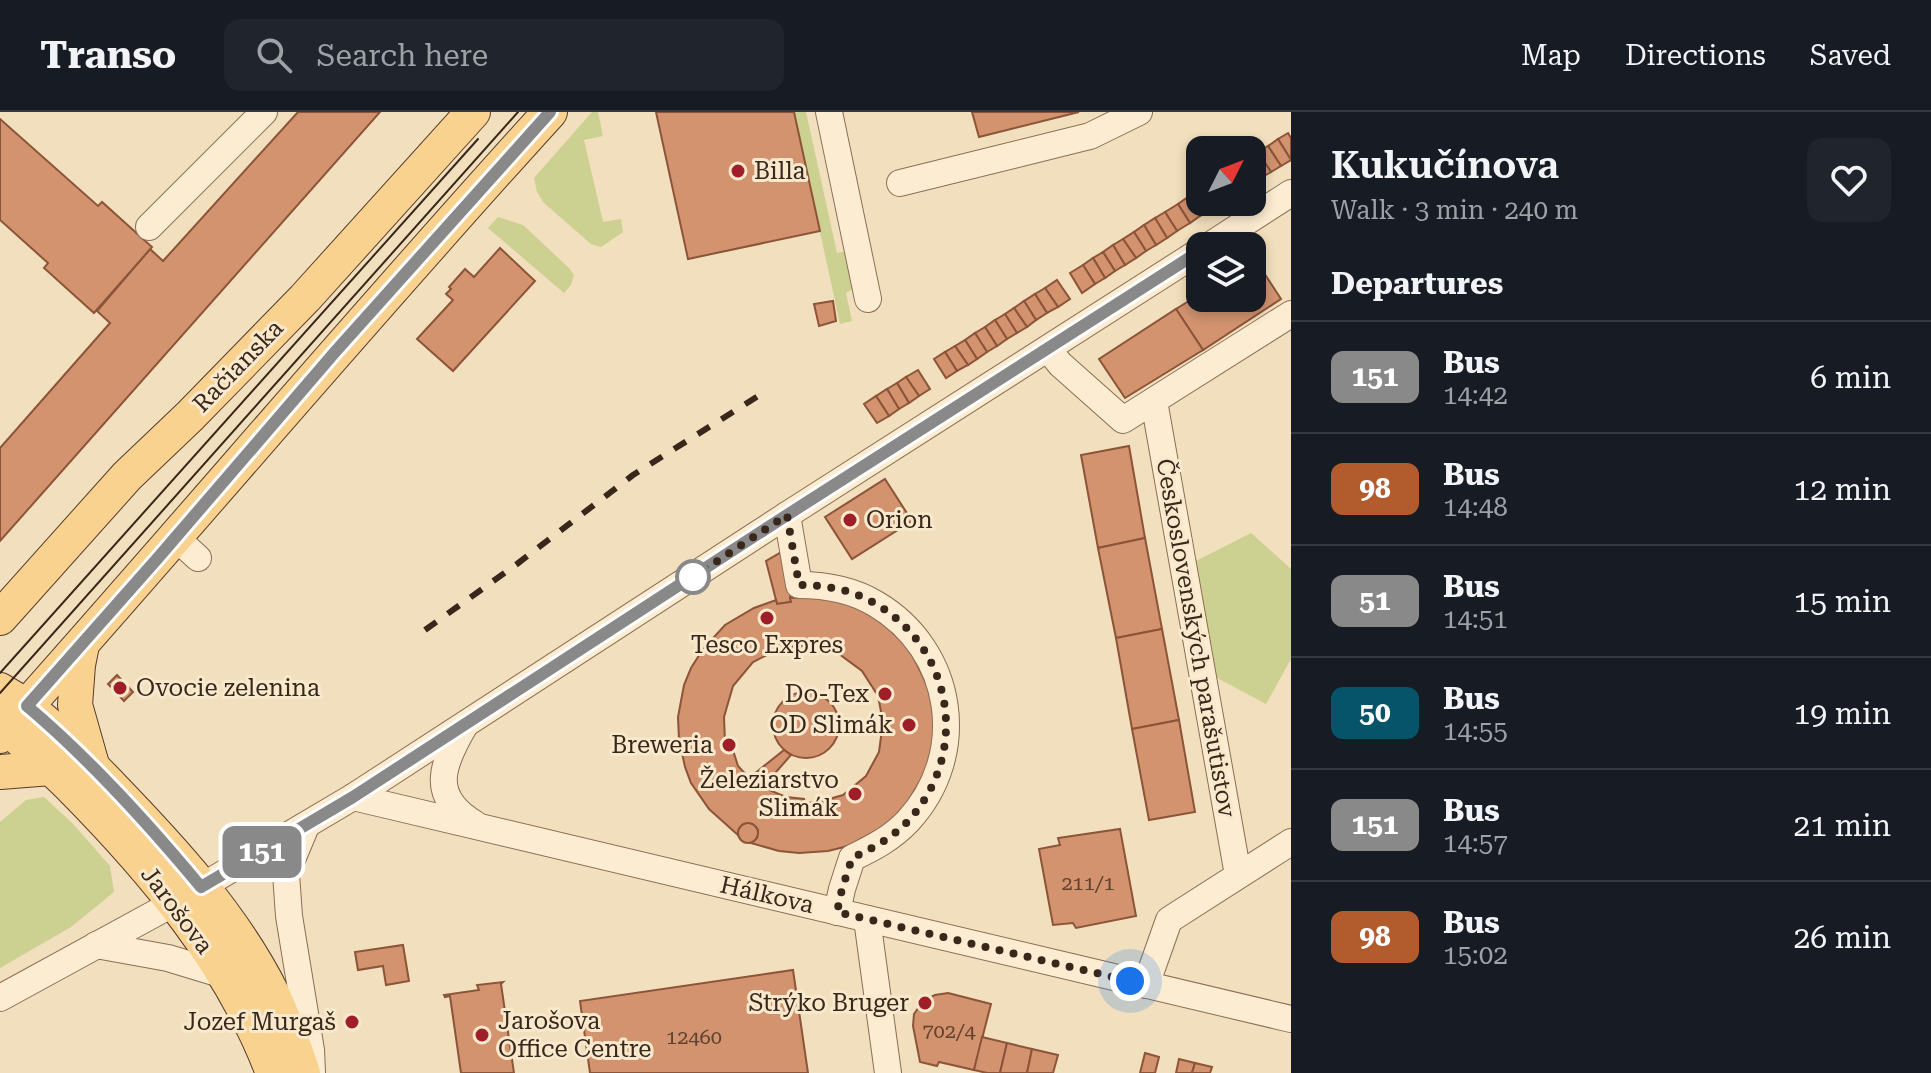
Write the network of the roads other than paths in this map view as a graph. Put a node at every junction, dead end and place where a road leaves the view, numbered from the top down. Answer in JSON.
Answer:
{"nodes":[{"id":1,"x":264,"y":112,"type":"edge"},
{"id":2,"x":473,"y":112,"type":"edge"},
{"id":3,"x":550,"y":112,"type":"edge"},
{"id":4,"x":829,"y":112,"type":"edge"},
{"id":5,"x":1139,"y":112,"type":"edge"},
{"id":6,"x":900,"y":183,"type":"dead end"},
{"id":7,"x":1291,"y":193,"type":"edge"},
{"id":8,"x":149,"y":227,"type":"dead end"},
{"id":9,"x":1231,"y":232,"type":"edge"},
{"id":10,"x":1186,"y":260,"type":"edge"},
{"id":11,"x":868,"y":299,"type":"dead end"},
{"id":12,"x":1291,"y":314,"type":"edge"},
{"id":13,"x":1048,"y":349,"type":"junction"},
{"id":14,"x":1152,"y":402,"type":"junction"},
{"id":15,"x":787,"y":515,"type":"junction"},
{"id":16,"x":0,"y":618,"type":"edge"},
{"id":17,"x":82,"y":645,"type":"junction"},
{"id":18,"x":7,"y":716,"type":"edge"},
{"id":19,"x":467,"y":722,"type":"junction"},
{"id":20,"x":92,"y":766,"type":"junction"},
{"id":21,"x":51,"y":768,"type":"junction"},
{"id":22,"x":0,"y":772,"type":"edge"},
{"id":23,"x":353,"y":797,"type":"junction"},
{"id":24,"x":306,"y":826,"type":"junction"},
{"id":25,"x":478,"y":826,"type":"junction"},
{"id":26,"x":1291,"y":842,"type":"edge"},
{"id":27,"x":1233,"y":879,"type":"junction"},
{"id":28,"x":188,"y":895,"type":"junction"},
{"id":29,"x":837,"y":912,"type":"junction"},
{"id":30,"x":867,"y":919,"type":"junction"},
{"id":31,"x":96,"y":945,"type":"junction"},
{"id":32,"x":224,"y":975,"type":"junction"},
{"id":33,"x":1146,"y":985,"type":"junction"},
{"id":34,"x":0,"y":998,"type":"edge"},
{"id":35,"x":1291,"y":1019,"type":"edge"},
{"id":36,"x":273,"y":1073,"type":"edge"},
{"id":37,"x":303,"y":1073,"type":"edge"},
{"id":38,"x":312,"y":1073,"type":"edge"},
{"id":39,"x":888,"y":1073,"type":"edge"}],
"edges":[{"from":1,"to":8,"type":"street"},
{"from":2,"to":16,"type":"main road","name":"Račianska"},
{"from":3,"to":17,"type":"main road"},
{"from":4,"to":11,"type":"street"},
{"from":5,"to":6,"type":"street"},
{"from":7,"to":9,"type":"street"},
{"from":10,"to":13,"type":"street"},
{"from":12,"to":14,"type":"street"},
{"from":13,"to":14,"type":"street"},
{"from":13,"to":15,"type":"street"},
{"from":14,"to":27,"type":"street","name":"Československých parašutistov"},
{"from":15,"to":19,"type":"street"},
{"from":15,"to":29,"type":"street"},
{"from":17,"to":18,"type":"main road"},
{"from":17,"to":20,"type":"main road"},
{"from":18,"to":20,"type":"main road","name":"Jarošova"},
{"from":18,"to":21,"type":"main road","name":"Jarošova"},
{"from":19,"to":23,"type":"street"},
{"from":19,"to":25,"type":"street","name":"Hálkova"},
{"from":20,"to":28,"type":"main road","name":"Jarošova"},
{"from":21,"to":22,"type":"main road"},
{"from":21,"to":28,"type":"main road","name":"Jarošova"},
{"from":23,"to":24,"type":"street"},
{"from":23,"to":25,"type":"street","name":"Hálkova"},
{"from":24,"to":28,"type":"street"},
{"from":24,"to":38,"type":"street"},
{"from":25,"to":29,"type":"street","name":"Hálkova"},
{"from":26,"to":27,"type":"street"},
{"from":27,"to":33,"type":"street"},
{"from":28,"to":31,"type":"street"},
{"from":28,"to":32,"type":"main road","name":"Jarošova"},
{"from":28,"to":37,"type":"main road","name":"Jarošova"},
{"from":29,"to":30,"type":"street","name":"Hálkova"},
{"from":30,"to":33,"type":"street","name":"Hálkova"},
{"from":30,"to":39,"type":"street"},
{"from":31,"to":32,"type":"street"},
{"from":31,"to":34,"type":"street"},
{"from":32,"to":36,"type":"main road","name":"Jarošova"},
{"from":33,"to":35,"type":"street","name":"Hálkova"}]}
